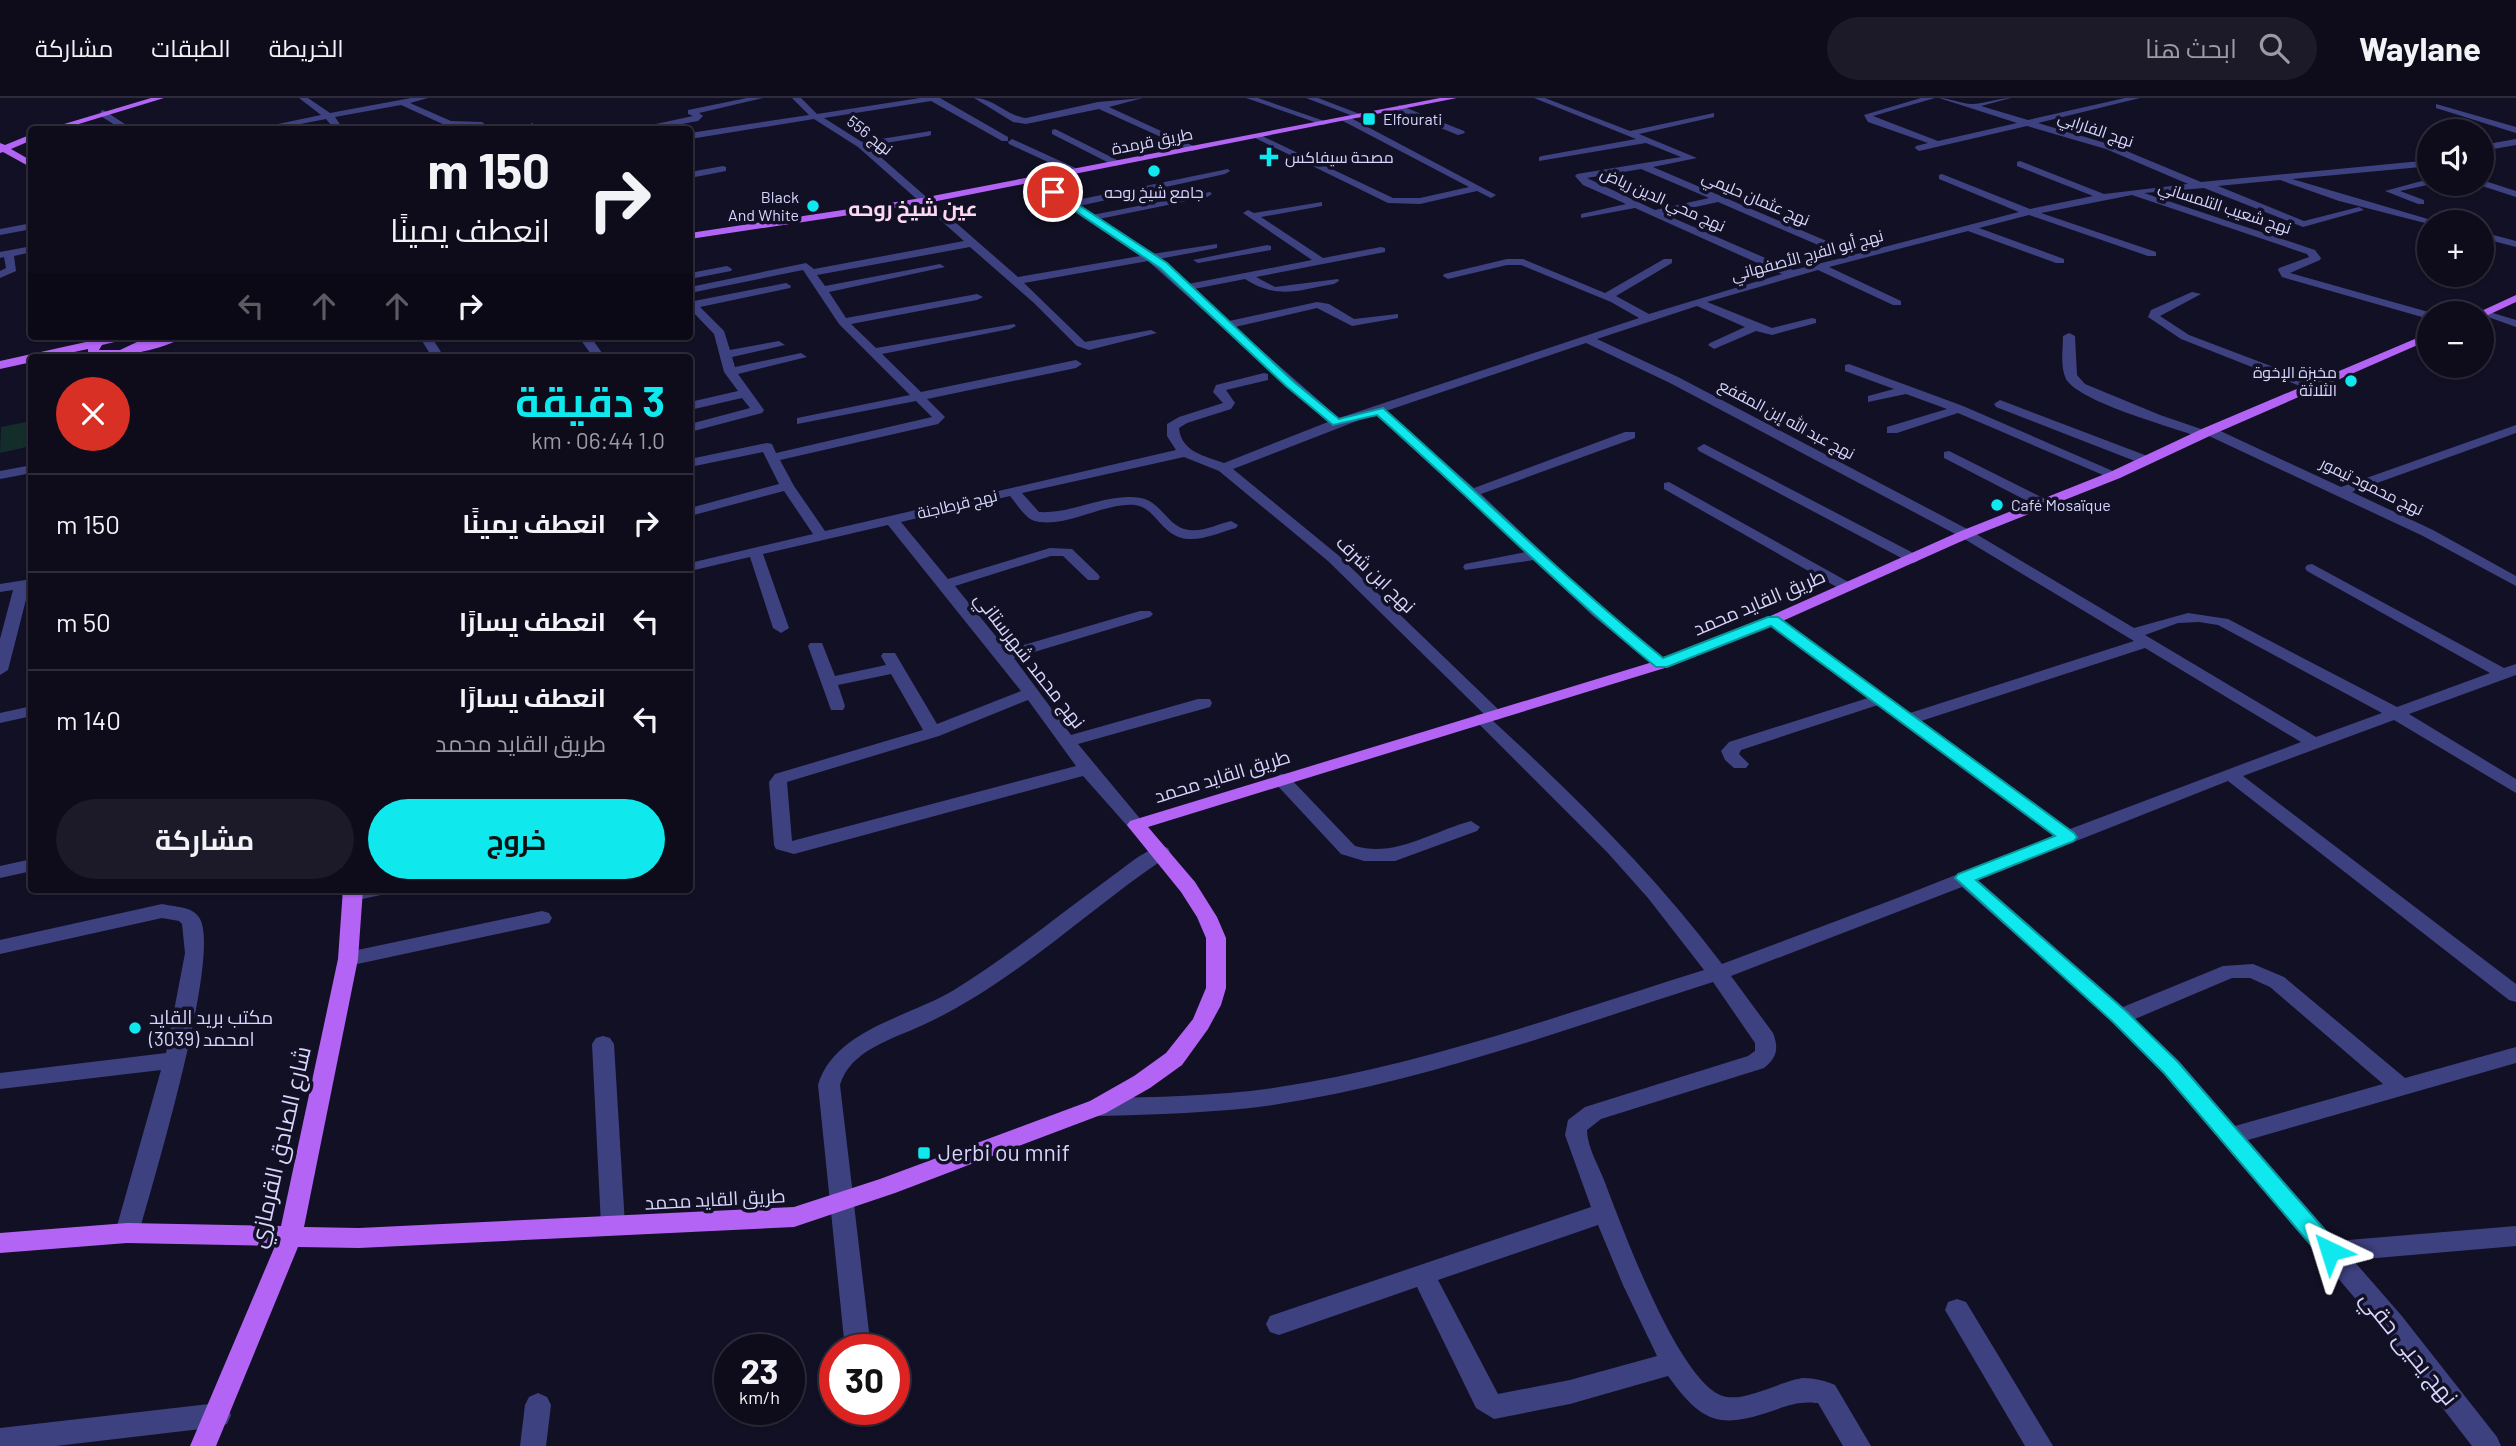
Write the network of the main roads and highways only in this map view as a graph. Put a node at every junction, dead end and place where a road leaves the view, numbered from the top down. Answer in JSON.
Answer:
{"nodes":[{"id":1,"x":160,"y":98,"type":"edge"},
{"id":2,"x":1453,"y":98,"type":"edge"},
{"id":3,"x":61,"y":126,"type":"edge"},
{"id":4,"x":28,"y":135,"type":"edge"},
{"id":5,"x":28,"y":137,"type":"edge"},
{"id":6,"x":0,"y":138,"type":"edge"},
{"id":7,"x":2,"y":148,"type":"edge"},
{"id":8,"x":28,"y":161,"type":"edge"},
{"id":9,"x":4,"y":162,"type":"dead end"},
{"id":10,"x":28,"y":162,"type":"edge"},
{"id":11,"x":693,"y":236,"type":"edge"},
{"id":12,"x":2516,"y":298,"type":"edge"},
{"id":13,"x":2494,"y":308,"type":"edge"},
{"id":14,"x":119,"y":340,"type":"edge"},
{"id":15,"x":156,"y":340,"type":"edge"},
{"id":16,"x":2417,"y":341,"type":"edge"},
{"id":17,"x":133,"y":344,"type":"edge"},
{"id":18,"x":102,"y":348,"type":"edge"},
{"id":19,"x":64,"y":354,"type":"edge"},
{"id":20,"x":28,"y":360,"type":"edge"},
{"id":21,"x":0,"y":366,"type":"edge"},
{"id":22,"x":353,"y":893,"type":"edge"},
{"id":23,"x":290,"y":1238,"type":"junction"},
{"id":24,"x":0,"y":1243,"type":"edge"},
{"id":25,"x":203,"y":1446,"type":"edge"}],
"edges":[{"from":1,"to":3,"type":"main road"},
{"from":2,"to":11,"type":"main road","name":"طريق قرمدة"},
{"from":4,"to":6,"type":"main road"},
{"from":5,"to":7,"type":"main road"},
{"from":7,"to":8,"type":"main road"},
{"from":9,"to":10,"type":"main road"},
{"from":12,"to":13,"type":"main road"},
{"from":14,"to":18,"type":"main road"},
{"from":15,"to":17,"type":"main road"},
{"from":16,"to":23,"type":"main road","name":"طريق القايد محمد"},
{"from":17,"to":18,"type":"main road"},
{"from":18,"to":19,"type":"main road"},
{"from":20,"to":21,"type":"main road"},
{"from":22,"to":23,"type":"main road","name":"شارع الصادق القرمازي"},
{"from":23,"to":24,"type":"main road","name":"طريق القايد محمد"},
{"from":23,"to":25,"type":"main road","name":"شارع الصادق القرمازي"}]}
